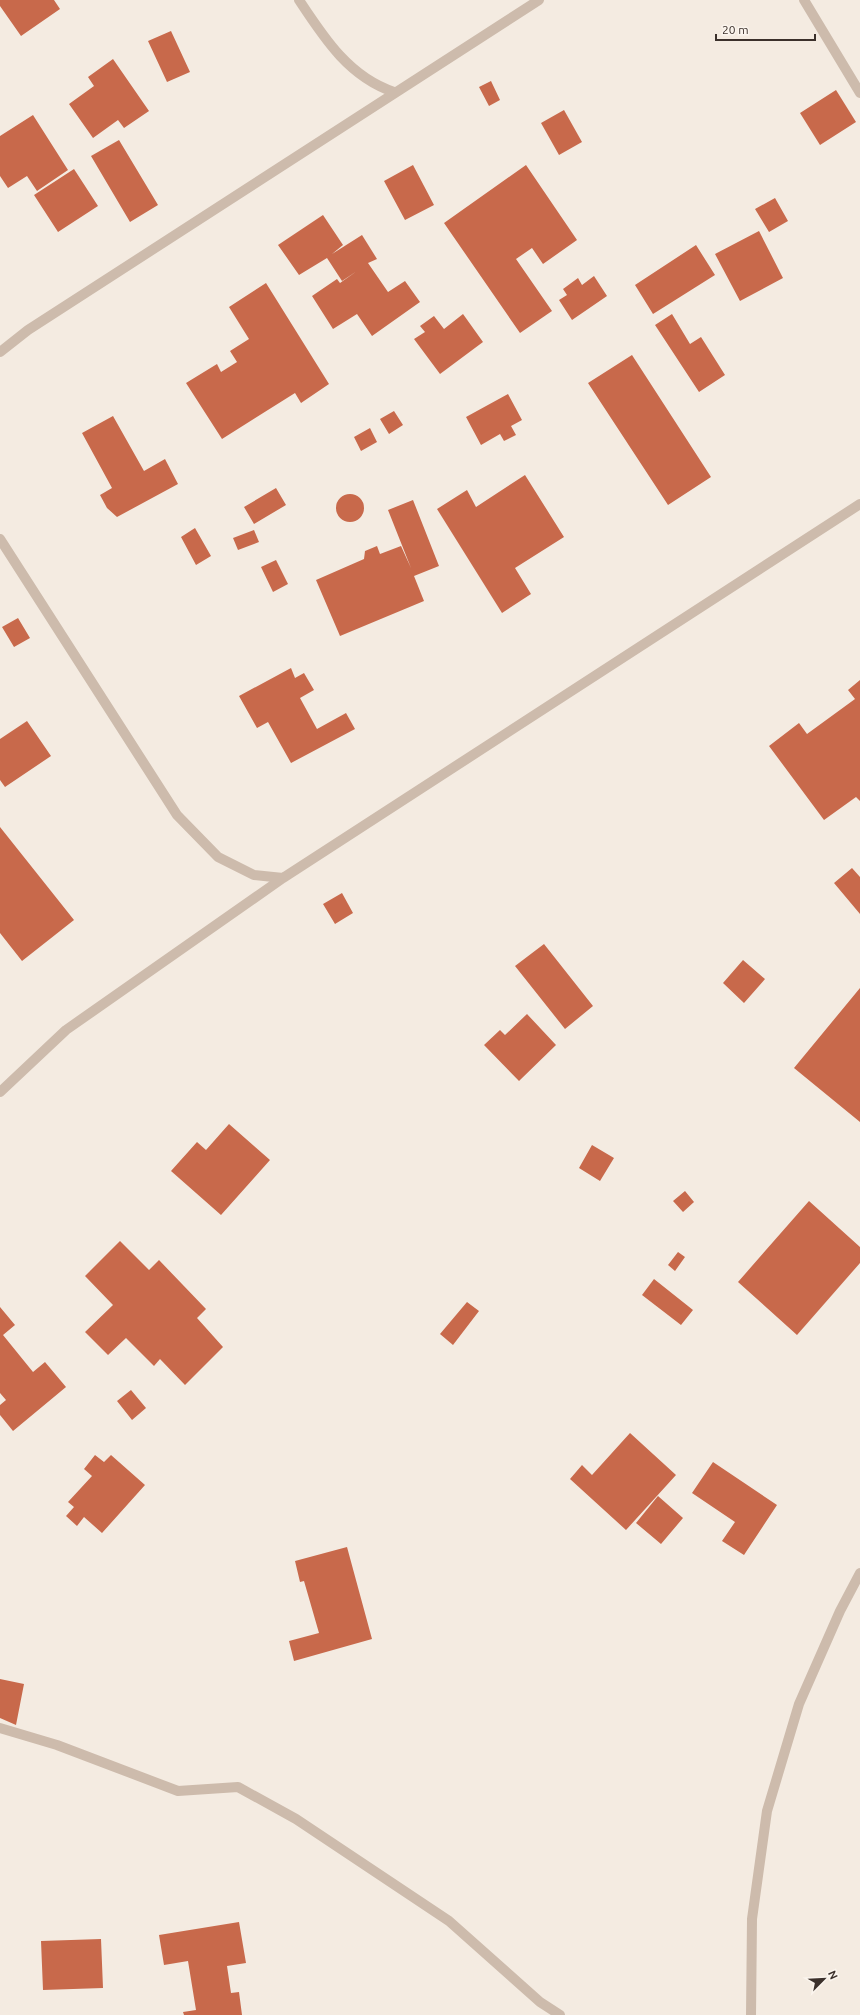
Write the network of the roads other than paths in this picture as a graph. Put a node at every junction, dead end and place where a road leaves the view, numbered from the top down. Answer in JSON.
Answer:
{"nodes":[{"id":1,"x":299,"y":0,"type":"edge"},
{"id":2,"x":539,"y":0,"type":"edge"},
{"id":3,"x":804,"y":0,"type":"edge"},
{"id":4,"x":394,"y":92,"type":"junction"},
{"id":5,"x":860,"y":93,"type":"edge"},
{"id":6,"x":0,"y":352,"type":"edge"},
{"id":7,"x":860,"y":504,"type":"edge"},
{"id":8,"x":0,"y":539,"type":"edge"},
{"id":9,"x":283,"y":878,"type":"junction"},
{"id":10,"x":0,"y":1092,"type":"edge"},
{"id":11,"x":860,"y":1573,"type":"edge"},
{"id":12,"x":0,"y":1728,"type":"edge"},
{"id":13,"x":560,"y":2015,"type":"edge"},
{"id":14,"x":751,"y":2015,"type":"edge"}],
"edges":[{"from":1,"to":4,"type":"street"},
{"from":2,"to":4,"type":"street"},
{"from":3,"to":5,"type":"street"},
{"from":4,"to":6,"type":"street"},
{"from":7,"to":9,"type":"street"},
{"from":8,"to":9,"type":"street"},
{"from":9,"to":10,"type":"street"},
{"from":11,"to":14,"type":"street"},
{"from":12,"to":13,"type":"street"}]}
